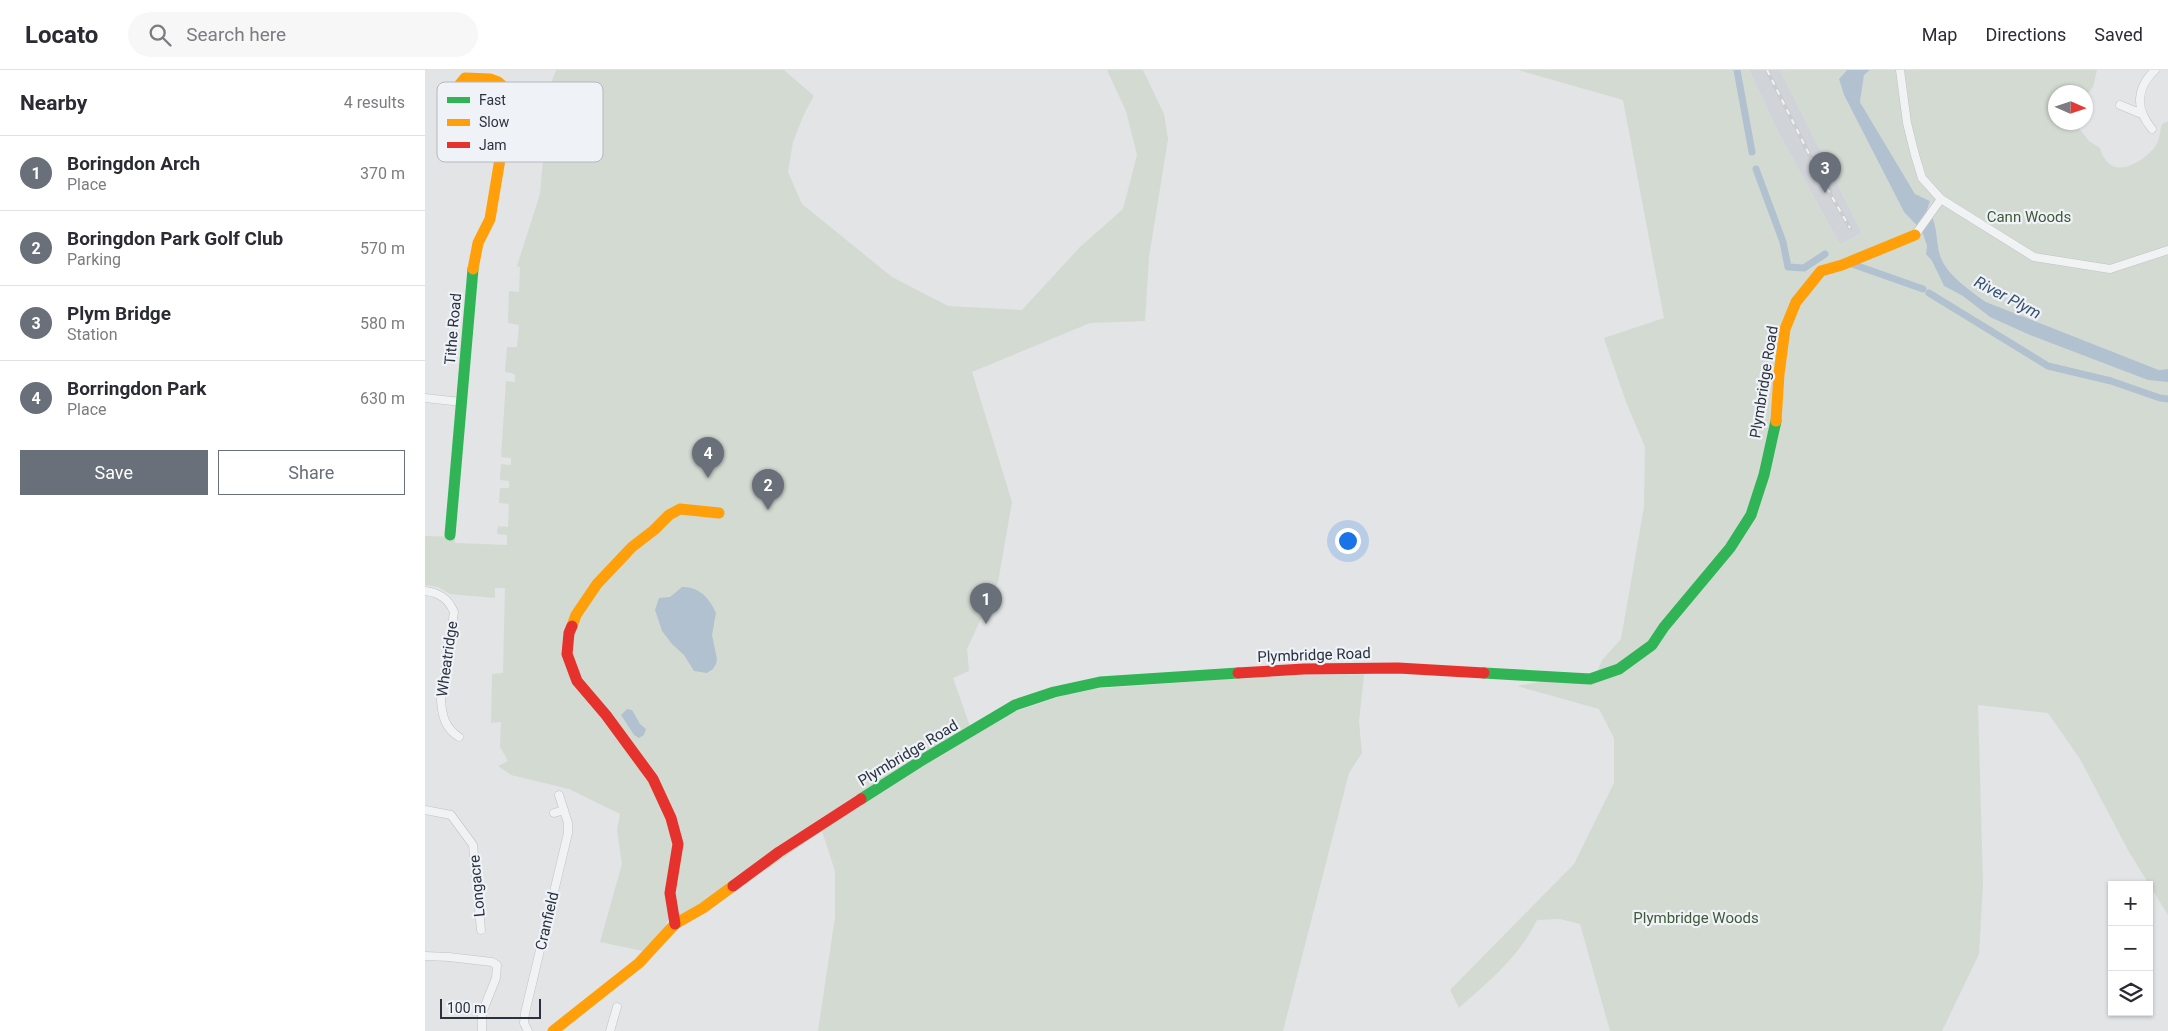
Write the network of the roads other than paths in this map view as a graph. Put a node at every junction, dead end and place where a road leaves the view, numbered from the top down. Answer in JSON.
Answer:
{"nodes":[{"id":1,"x":1900,"y":70,"type":"edge"},
{"id":2,"x":2155,"y":70,"type":"edge"},
{"id":3,"x":471,"y":74,"type":"edge"},
{"id":4,"x":498,"y":82,"type":"edge"},
{"id":5,"x":2120,"y":105,"type":"dead end"},
{"id":6,"x":2142,"y":114,"type":"junction"},
{"id":7,"x":2152,"y":128,"type":"dead end"},
{"id":8,"x":500,"y":162,"type":"edge"},
{"id":9,"x":1941,"y":199,"type":"junction"},
{"id":10,"x":1915,"y":235,"type":"joint"},
{"id":11,"x":2168,"y":250,"type":"edge"},
{"id":12,"x":425,"y":398,"type":"edge"},
{"id":13,"x":461,"y":402,"type":"junction"},
{"id":14,"x":719,"y":513,"type":"dead end"},
{"id":15,"x":450,"y":535,"type":"dead end"},
{"id":16,"x":425,"y":591,"type":"edge"},
{"id":17,"x":459,"y":737,"type":"dead end"},
{"id":18,"x":559,"y":795,"type":"dead end"},
{"id":19,"x":425,"y":810,"type":"edge"},
{"id":20,"x":564,"y":810,"type":"junction"},
{"id":21,"x":554,"y":813,"type":"dead end"},
{"id":22,"x":675,"y":924,"type":"junction"},
{"id":23,"x":481,"y":930,"type":"dead end"},
{"id":24,"x":425,"y":956,"type":"edge"},
{"id":25,"x":617,"y":1007,"type":"dead end"},
{"id":26,"x":483,"y":1031,"type":"edge"},
{"id":27,"x":528,"y":1031,"type":"edge"},
{"id":28,"x":553,"y":1031,"type":"edge"},
{"id":29,"x":610,"y":1031,"type":"edge"}],
"edges":[{"from":1,"to":9,"type":"street"},
{"from":2,"to":6,"type":"street"},
{"from":3,"to":4,"type":"street","name":"Tithe Road"},
{"from":5,"to":6,"type":"street"},
{"from":6,"to":7,"type":"street"},
{"from":8,"to":13,"type":"street","name":"Tithe Road"},
{"from":9,"to":10,"type":"street"},
{"from":9,"to":11,"type":"street"},
{"from":10,"to":22,"type":"street","name":"Plymbridge Road"},
{"from":12,"to":13,"type":"street"},
{"from":13,"to":15,"type":"street","name":"Tithe Road"},
{"from":14,"to":22,"type":"street"},
{"from":16,"to":17,"type":"street","name":"Wheatridge"},
{"from":18,"to":20,"type":"street","name":"Cranfield"},
{"from":19,"to":23,"type":"street","name":"Longacre"},
{"from":20,"to":21,"type":"street"},
{"from":20,"to":27,"type":"street","name":"Cranfield"},
{"from":22,"to":28,"type":"street","name":"Plymbridge Road"},
{"from":24,"to":26,"type":"street"},
{"from":25,"to":29,"type":"street"}]}
